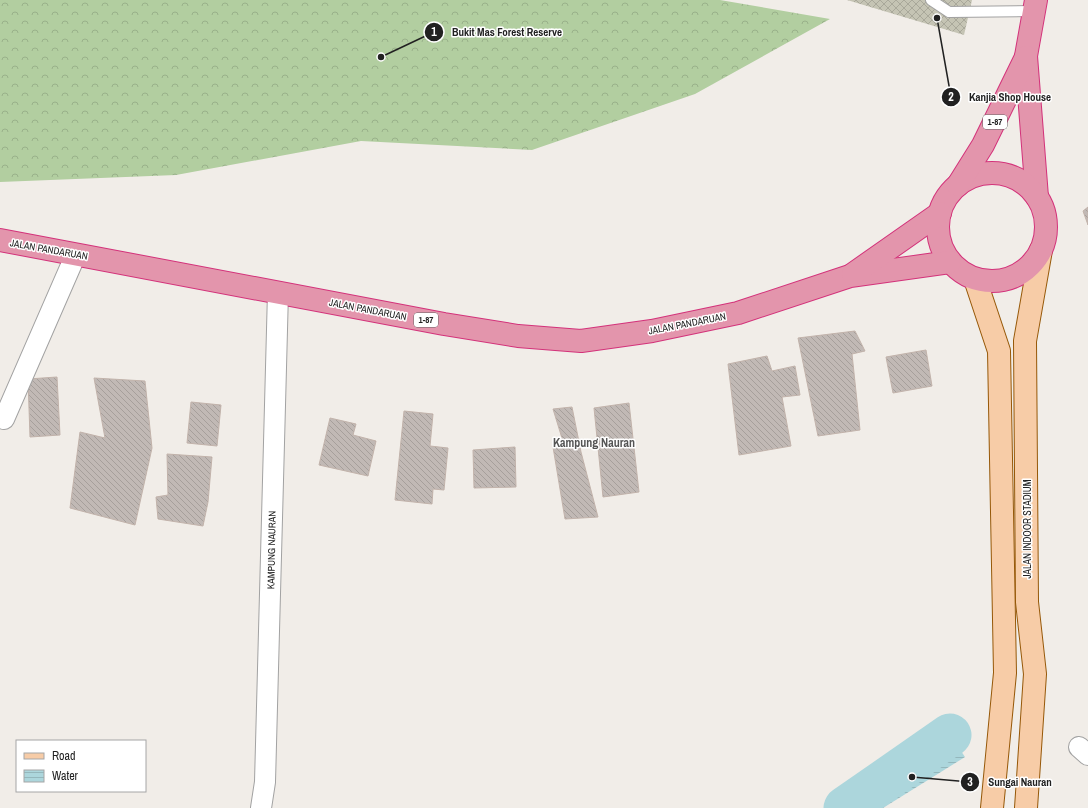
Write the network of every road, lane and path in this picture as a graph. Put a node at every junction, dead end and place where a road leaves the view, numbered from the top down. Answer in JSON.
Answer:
{"nodes":[{"id":1,"x":931,"y":0,"type":"edge"},
{"id":2,"x":1035,"y":6,"type":"edge"},
{"id":3,"x":1026,"y":56,"type":"junction"},
{"id":4,"x":958,"y":185,"type":"junction"},
{"id":5,"x":1037,"y":196,"type":"junction"},
{"id":6,"x":940,"y":213,"type":"junction"},
{"id":7,"x":0,"y":240,"type":"edge"},
{"id":8,"x":1041,"y":250,"type":"junction"},
{"id":9,"x":76,"y":254,"type":"junction"},
{"id":10,"x":950,"y":262,"type":"junction"},
{"id":11,"x":850,"y":276,"type":"junction"},
{"id":12,"x":974,"y":278,"type":"junction"},
{"id":13,"x":278,"y":292,"type":"junction"},
{"id":14,"x":4,"y":419,"type":"dead end"},
{"id":15,"x":261,"y":808,"type":"edge"},
{"id":16,"x":992,"y":808,"type":"edge"},
{"id":17,"x":1026,"y":808,"type":"edge"}],
"edges":[{"from":1,"to":2,"type":"lane"},
{"from":2,"to":3,"type":"highway","number":"1-87"},
{"from":3,"to":4,"type":"highway","number":"1-87"},
{"from":3,"to":5,"type":"highway","number":"1-87"},
{"from":4,"to":5,"type":"highway"},
{"from":4,"to":6,"type":"highway"},
{"from":5,"to":8,"type":"highway"},
{"from":6,"to":10,"type":"highway"},
{"from":6,"to":11,"type":"highway","name":"JALAN PANDARUAN","number":"1-87"},
{"from":7,"to":9,"type":"highway","name":"JALAN PANDARUAN","number":"1-87"},
{"from":8,"to":12,"type":"highway"},
{"from":8,"to":17,"type":"main road","name":"JALAN INDOOR STADIUM"},
{"from":9,"to":13,"type":"highway","name":"JALAN PANDARUAN","number":"1-87"},
{"from":9,"to":14,"type":"street"},
{"from":10,"to":11,"type":"highway","name":"JALAN PANDARUAN","number":"1-87"},
{"from":10,"to":12,"type":"highway"},
{"from":11,"to":13,"type":"highway","name":"JALAN PANDARUAN","number":"1-87"},
{"from":12,"to":16,"type":"main road"},
{"from":13,"to":15,"type":"street","name":"KAMPUNG NAURAN"}]}
